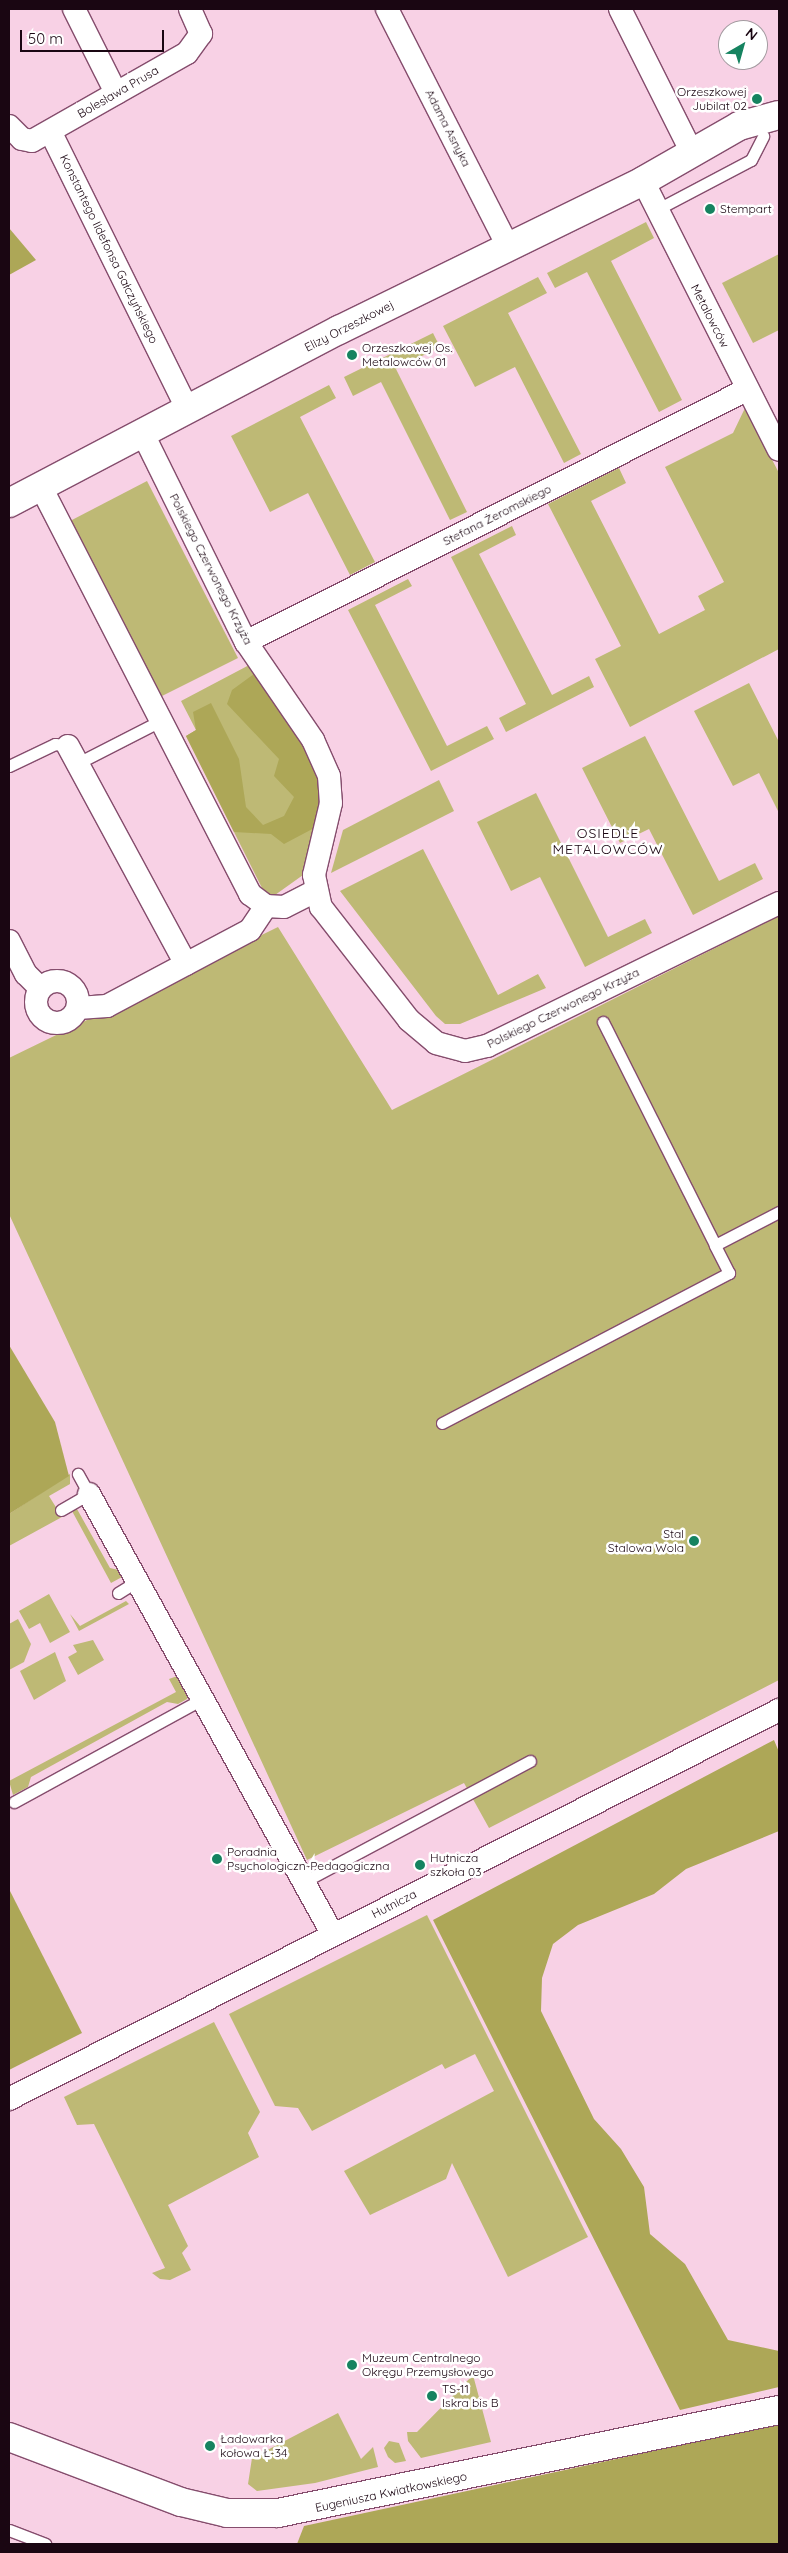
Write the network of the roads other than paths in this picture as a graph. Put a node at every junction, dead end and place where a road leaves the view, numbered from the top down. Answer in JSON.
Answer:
{"nodes":[{"id":1,"x":74,"y":9,"type":"edge"},
{"id":2,"x":190,"y":9,"type":"edge"},
{"id":3,"x":388,"y":9,"type":"edge"},
{"id":4,"x":625,"y":10,"type":"edge"},
{"id":5,"x":116,"y":93,"type":"junction"},
{"id":6,"x":9,"y":126,"type":"edge"},
{"id":7,"x":774,"y":128,"type":"edge"},
{"id":8,"x":42,"y":137,"type":"junction"},
{"id":9,"x":9,"y":151,"type":"edge"},
{"id":10,"x":693,"y":155,"type":"junction"},
{"id":11,"x":643,"y":181,"type":"junction"},
{"id":12,"x":656,"y":210,"type":"junction"},
{"id":13,"x":509,"y":248,"type":"junction"},
{"id":14,"x":748,"y":389,"type":"junction"},
{"id":15,"x":188,"y":410,"type":"junction"},
{"id":16,"x":143,"y":434,"type":"junction"},
{"id":17,"x":779,"y":450,"type":"edge"},
{"id":18,"x":40,"y":487,"type":"junction"},
{"id":19,"x":9,"y":503,"type":"edge"},
{"id":20,"x":246,"y":642,"type":"junction"},
{"id":21,"x":160,"y":722,"type":"junction"},
{"id":22,"x":74,"y":754,"type":"junction"},
{"id":23,"x":9,"y":766,"type":"edge"},
{"id":24,"x":316,"y":891,"type":"junction"},
{"id":25,"x":779,"y":903,"type":"edge"},
{"id":26,"x":266,"y":906,"type":"junction"},
{"id":27,"x":9,"y":942,"type":"edge"},
{"id":28,"x":186,"y":964,"type":"junction"},
{"id":29,"x":40,"y":988,"type":"junction"},
{"id":30,"x":78,"y":1008,"type":"junction"},
{"id":31,"x":603,"y":1022,"type":"dead end"},
{"id":32,"x":779,"y":1212,"type":"edge"},
{"id":33,"x":715,"y":1245,"type":"junction"},
{"id":34,"x":442,"y":1423,"type":"dead end"},
{"id":35,"x":78,"y":1474,"type":"dead end"},
{"id":36,"x":89,"y":1494,"type":"junction"},
{"id":37,"x":61,"y":1510,"type":"dead end"},
{"id":38,"x":137,"y":1582,"type":"junction"},
{"id":39,"x":118,"y":1593,"type":"dead end"},
{"id":40,"x":202,"y":1699,"type":"junction"},
{"id":41,"x":779,"y":1710,"type":"edge"},
{"id":42,"x":530,"y":1761,"type":"dead end"},
{"id":43,"x":14,"y":1802,"type":"dead end"},
{"id":44,"x":305,"y":1880,"type":"junction"},
{"id":45,"x":333,"y":1935,"type":"junction"},
{"id":46,"x":9,"y":2099,"type":"edge"},
{"id":47,"x":779,"y":2410,"type":"edge"},
{"id":48,"x":9,"y":2437,"type":"edge"},
{"id":49,"x":9,"y":2530,"type":"edge"},
{"id":50,"x":45,"y":2544,"type":"edge"}],
"edges":[{"from":1,"to":5,"type":"street"},
{"from":2,"to":5,"type":"street","name":"Bolesława Prusa"},
{"from":3,"to":13,"type":"street","name":"Adama Asnyka"},
{"from":4,"to":10,"type":"street"},
{"from":5,"to":8,"type":"street","name":"Bolesława Prusa"},
{"from":6,"to":8,"type":"street"},
{"from":7,"to":10,"type":"street","name":"Elizy Orzeszkowej"},
{"from":7,"to":12,"type":"lane"},
{"from":8,"to":9,"type":"street","name":"Bolesława Prusa"},
{"from":8,"to":15,"type":"street","name":"Konstantego Ildefonsa Gałczyńskiego"},
{"from":10,"to":11,"type":"street","name":"Elizy Orzeszkowej"},
{"from":11,"to":12,"type":"street","name":"Metalowców"},
{"from":11,"to":13,"type":"street","name":"Elizy Orzeszkowej"},
{"from":12,"to":14,"type":"street","name":"Metalowców"},
{"from":13,"to":15,"type":"street","name":"Elizy Orzeszkowej"},
{"from":14,"to":17,"type":"street","name":"Metalowców"},
{"from":14,"to":20,"type":"street","name":"Stefana Żeromskiego"},
{"from":15,"to":16,"type":"street","name":"Elizy Orzeszkowej"},
{"from":16,"to":18,"type":"street","name":"Elizy Orzeszkowej"},
{"from":16,"to":20,"type":"street","name":"Polskiego Czerwonego Krzyża"},
{"from":18,"to":19,"type":"street","name":"Elizy Orzeszkowej"},
{"from":18,"to":21,"type":"street"},
{"from":20,"to":24,"type":"street","name":"Polskiego Czerwonego Krzyża"},
{"from":21,"to":22,"type":"lane"},
{"from":21,"to":26,"type":"street"},
{"from":22,"to":23,"type":"lane"},
{"from":22,"to":28,"type":"street"},
{"from":24,"to":25,"type":"street","name":"Polskiego Czerwonego Krzyża"},
{"from":24,"to":26,"type":"street"},
{"from":26,"to":28,"type":"street"},
{"from":27,"to":29,"type":"street"},
{"from":28,"to":30,"type":"street"},
{"from":29,"to":30,"type":"street"},
{"from":29,"to":30,"type":"street"},
{"from":31,"to":33,"type":"lane"},
{"from":32,"to":33,"type":"lane"},
{"from":33,"to":34,"type":"lane"},
{"from":35,"to":36,"type":"lane"},
{"from":36,"to":37,"type":"lane"},
{"from":36,"to":38,"type":"street"},
{"from":38,"to":39,"type":"lane"},
{"from":38,"to":40,"type":"street"},
{"from":40,"to":43,"type":"lane"},
{"from":40,"to":44,"type":"street"},
{"from":41,"to":45,"type":"street","name":"Hutnicza"},
{"from":42,"to":44,"type":"lane"},
{"from":44,"to":45,"type":"street"},
{"from":45,"to":46,"type":"street","name":"Hutnicza"},
{"from":47,"to":48,"type":"street","name":"Eugeniusza Kwiatkowskiego"},
{"from":49,"to":50,"type":"lane"}]}
